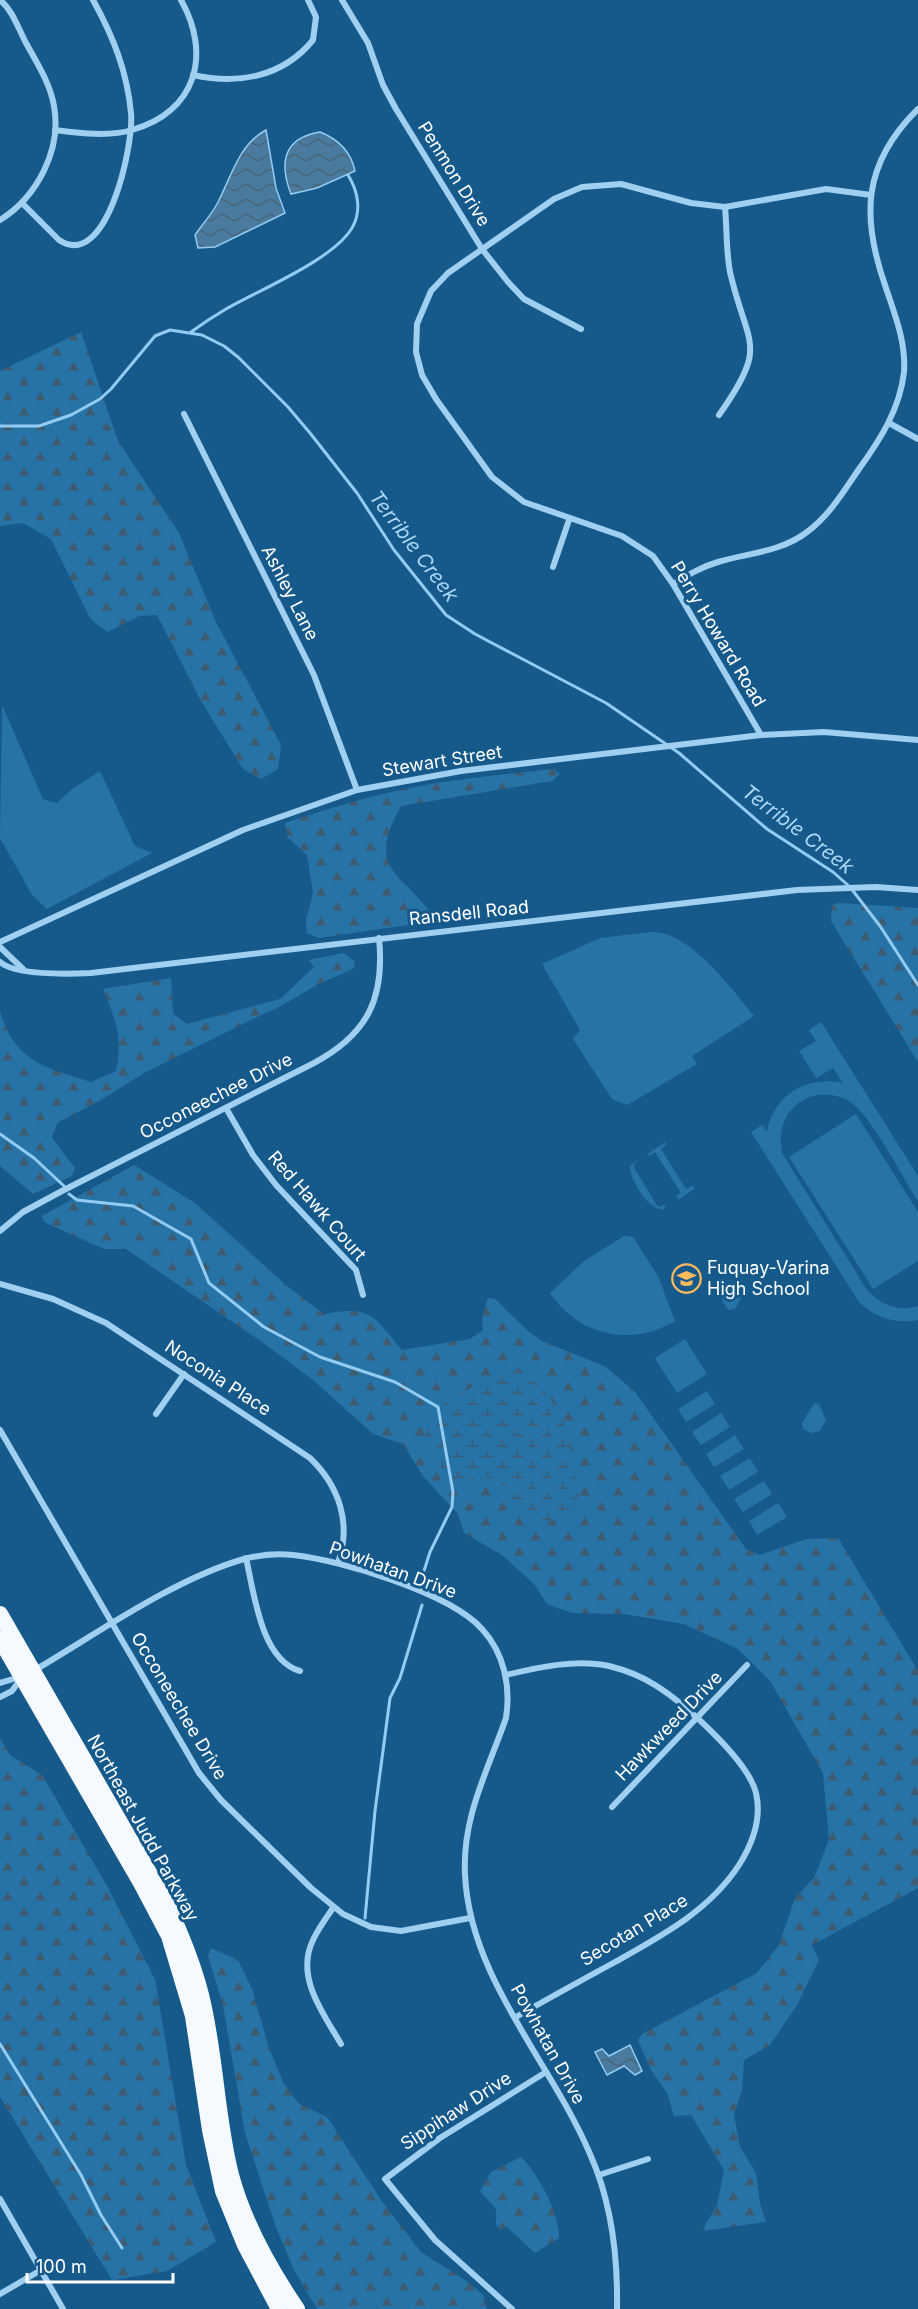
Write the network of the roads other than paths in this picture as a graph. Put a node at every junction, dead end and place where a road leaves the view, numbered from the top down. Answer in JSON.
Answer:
{"nodes":[{"id":1,"x":93,"y":0,"type":"edge"},
{"id":2,"x":181,"y":0,"type":"edge"},
{"id":3,"x":308,"y":0,"type":"edge"},
{"id":4,"x":342,"y":0,"type":"edge"},
{"id":5,"x":2,"y":1,"type":"edge"},
{"id":6,"x":193,"y":75,"type":"junction"},
{"id":7,"x":918,"y":109,"type":"edge"},
{"id":8,"x":55,"y":130,"type":"junction"},
{"id":9,"x":132,"y":130,"type":"junction"},
{"id":10,"x":871,"y":195,"type":"junction"},
{"id":11,"x":22,"y":203,"type":"junction"},
{"id":12,"x":725,"y":207,"type":"junction"},
{"id":13,"x":0,"y":220,"type":"edge"},
{"id":14,"x":482,"y":249,"type":"junction"},
{"id":15,"x":581,"y":329,"type":"dead end"},
{"id":16,"x":184,"y":414,"type":"dead end"},
{"id":17,"x":719,"y":415,"type":"dead end"},
{"id":18,"x":889,"y":423,"type":"junction"},
{"id":19,"x":918,"y":439,"type":"edge"},
{"id":20,"x":569,"y":520,"type":"junction"},
{"id":21,"x":553,"y":567,"type":"dead end"},
{"id":22,"x":673,"y":584,"type":"junction"},
{"id":23,"x":761,"y":735,"type":"junction"},
{"id":24,"x":918,"y":740,"type":"edge"},
{"id":25,"x":357,"y":790,"type":"junction"},
{"id":26,"x":918,"y":890,"type":"edge"},
{"id":27,"x":379,"y":938,"type":"junction"},
{"id":28,"x":0,"y":942,"type":"edge"},
{"id":29,"x":0,"y":947,"type":"edge"},
{"id":30,"x":0,"y":962,"type":"edge"},
{"id":31,"x":23,"y":969,"type":"junction"},
{"id":32,"x":226,"y":1108,"type":"junction"},
{"id":33,"x":0,"y":1231,"type":"edge"},
{"id":34,"x":0,"y":1284,"type":"edge"},
{"id":35,"x":363,"y":1295,"type":"dead end"},
{"id":36,"x":184,"y":1374,"type":"junction"},
{"id":37,"x":156,"y":1414,"type":"dead end"},
{"id":38,"x":0,"y":1430,"type":"edge"},
{"id":39,"x":246,"y":1558,"type":"junction"},
{"id":40,"x":338,"y":1563,"type":"junction"},
{"id":41,"x":0,"y":1614,"type":"edge"},
{"id":42,"x":112,"y":1625,"type":"junction"},
{"id":43,"x":0,"y":1639,"type":"edge"},
{"id":44,"x":747,"y":1665,"type":"dead end"},
{"id":45,"x":300,"y":1671,"type":"dead end"},
{"id":46,"x":27,"y":1674,"type":"junction"},
{"id":47,"x":506,"y":1675,"type":"junction"},
{"id":48,"x":0,"y":1683,"type":"edge"},
{"id":49,"x":0,"y":1697,"type":"edge"},
{"id":50,"x":696,"y":1719,"type":"junction"},
{"id":51,"x":612,"y":1808,"type":"dead end"},
{"id":52,"x":333,"y":1908,"type":"junction"},
{"id":53,"x":470,"y":1918,"type":"junction"},
{"id":54,"x":516,"y":2017,"type":"junction"},
{"id":55,"x":341,"y":2044,"type":"dead end"},
{"id":56,"x":546,"y":2072,"type":"junction"},
{"id":57,"x":648,"y":2159,"type":"dead end"},
{"id":58,"x":599,"y":2175,"type":"junction"},
{"id":59,"x":0,"y":2199,"type":"edge"},
{"id":60,"x":41,"y":2270,"type":"junction"},
{"id":61,"x":0,"y":2294,"type":"edge"},
{"id":62,"x":63,"y":2309,"type":"edge"},
{"id":63,"x":279,"y":2309,"type":"edge"},
{"id":64,"x":297,"y":2309,"type":"edge"},
{"id":65,"x":513,"y":2309,"type":"edge"},
{"id":66,"x":617,"y":2309,"type":"edge"}],
"edges":[{"from":1,"to":9,"type":"street"},
{"from":2,"to":6,"type":"street"},
{"from":3,"to":6,"type":"street"},
{"from":4,"to":14,"type":"street","name":"Penmon Drive"},
{"from":5,"to":8,"type":"street"},
{"from":6,"to":9,"type":"street"},
{"from":7,"to":10,"type":"street"},
{"from":8,"to":9,"type":"street"},
{"from":8,"to":11,"type":"street"},
{"from":9,"to":11,"type":"street"},
{"from":10,"to":12,"type":"street","name":"Perry Howard Road"},
{"from":10,"to":18,"type":"street"},
{"from":11,"to":13,"type":"street"},
{"from":12,"to":14,"type":"street","name":"Perry Howard Road"},
{"from":12,"to":17,"type":"street"},
{"from":14,"to":15,"type":"street","name":"Penmon Drive"},
{"from":14,"to":20,"type":"street","name":"Perry Howard Road"},
{"from":16,"to":25,"type":"street","name":"Ashley Lane"},
{"from":18,"to":19,"type":"street"},
{"from":18,"to":22,"type":"street"},
{"from":20,"to":21,"type":"street"},
{"from":20,"to":22,"type":"street","name":"Perry Howard Road"},
{"from":22,"to":23,"type":"street","name":"Perry Howard Road"},
{"from":23,"to":24,"type":"street","name":"Stewart Street"},
{"from":23,"to":25,"type":"street","name":"Stewart Street"},
{"from":25,"to":28,"type":"street","name":"Stewart Street"},
{"from":26,"to":27,"type":"street","name":"Ransdell Road"},
{"from":27,"to":31,"type":"street","name":"Ransdell Road"},
{"from":27,"to":32,"type":"street","name":"Occoneechee Drive"},
{"from":29,"to":31,"type":"street"},
{"from":30,"to":31,"type":"street","name":"Ransdell Road"},
{"from":32,"to":33,"type":"street","name":"Occoneechee Drive"},
{"from":32,"to":35,"type":"street","name":"Red Hawk Court"},
{"from":34,"to":36,"type":"street","name":"Noconia Place"},
{"from":36,"to":37,"type":"street"},
{"from":36,"to":40,"type":"street","name":"Noconia Place"},
{"from":38,"to":42,"type":"street","name":"Occoneechee Drive"},
{"from":39,"to":40,"type":"street","name":"Powhatan Drive"},
{"from":39,"to":42,"type":"street","name":"Powhatan Drive"},
{"from":39,"to":45,"type":"street"},
{"from":40,"to":47,"type":"street","name":"Powhatan Drive"},
{"from":41,"to":46,"type":"highway","name":"Northeast Judd Parkway"},
{"from":42,"to":46,"type":"street","name":"Powhatan Drive"},
{"from":42,"to":52,"type":"street","name":"Occoneechee Drive"},
{"from":43,"to":46,"type":"highway","name":"Northeast Judd Parkway"},
{"from":44,"to":50,"type":"street","name":"Hawkweed Drive"},
{"from":46,"to":48,"type":"street"},
{"from":46,"to":49,"type":"street"},
{"from":46,"to":63,"type":"highway","name":"Northeast Judd Parkway"},
{"from":46,"to":64,"type":"highway","name":"Northeast Judd Parkway"},
{"from":47,"to":50,"type":"street","name":"Secotan Place"},
{"from":47,"to":53,"type":"street","name":"Powhatan Drive"},
{"from":50,"to":51,"type":"street","name":"Hawkweed Drive"},
{"from":50,"to":54,"type":"street","name":"Secotan Place"},
{"from":52,"to":53,"type":"street","name":"Occoneechee Drive"},
{"from":52,"to":55,"type":"street"},
{"from":53,"to":54,"type":"street","name":"Powhatan Drive"},
{"from":54,"to":56,"type":"street","name":"Powhatan Drive"},
{"from":56,"to":58,"type":"street","name":"Powhatan Drive"},
{"from":56,"to":65,"type":"street","name":"Sippihaw Drive"},
{"from":57,"to":58,"type":"street"},
{"from":58,"to":66,"type":"street","name":"Powhatan Drive"},
{"from":59,"to":60,"type":"street"},
{"from":60,"to":61,"type":"street"},
{"from":60,"to":62,"type":"street"}]}
